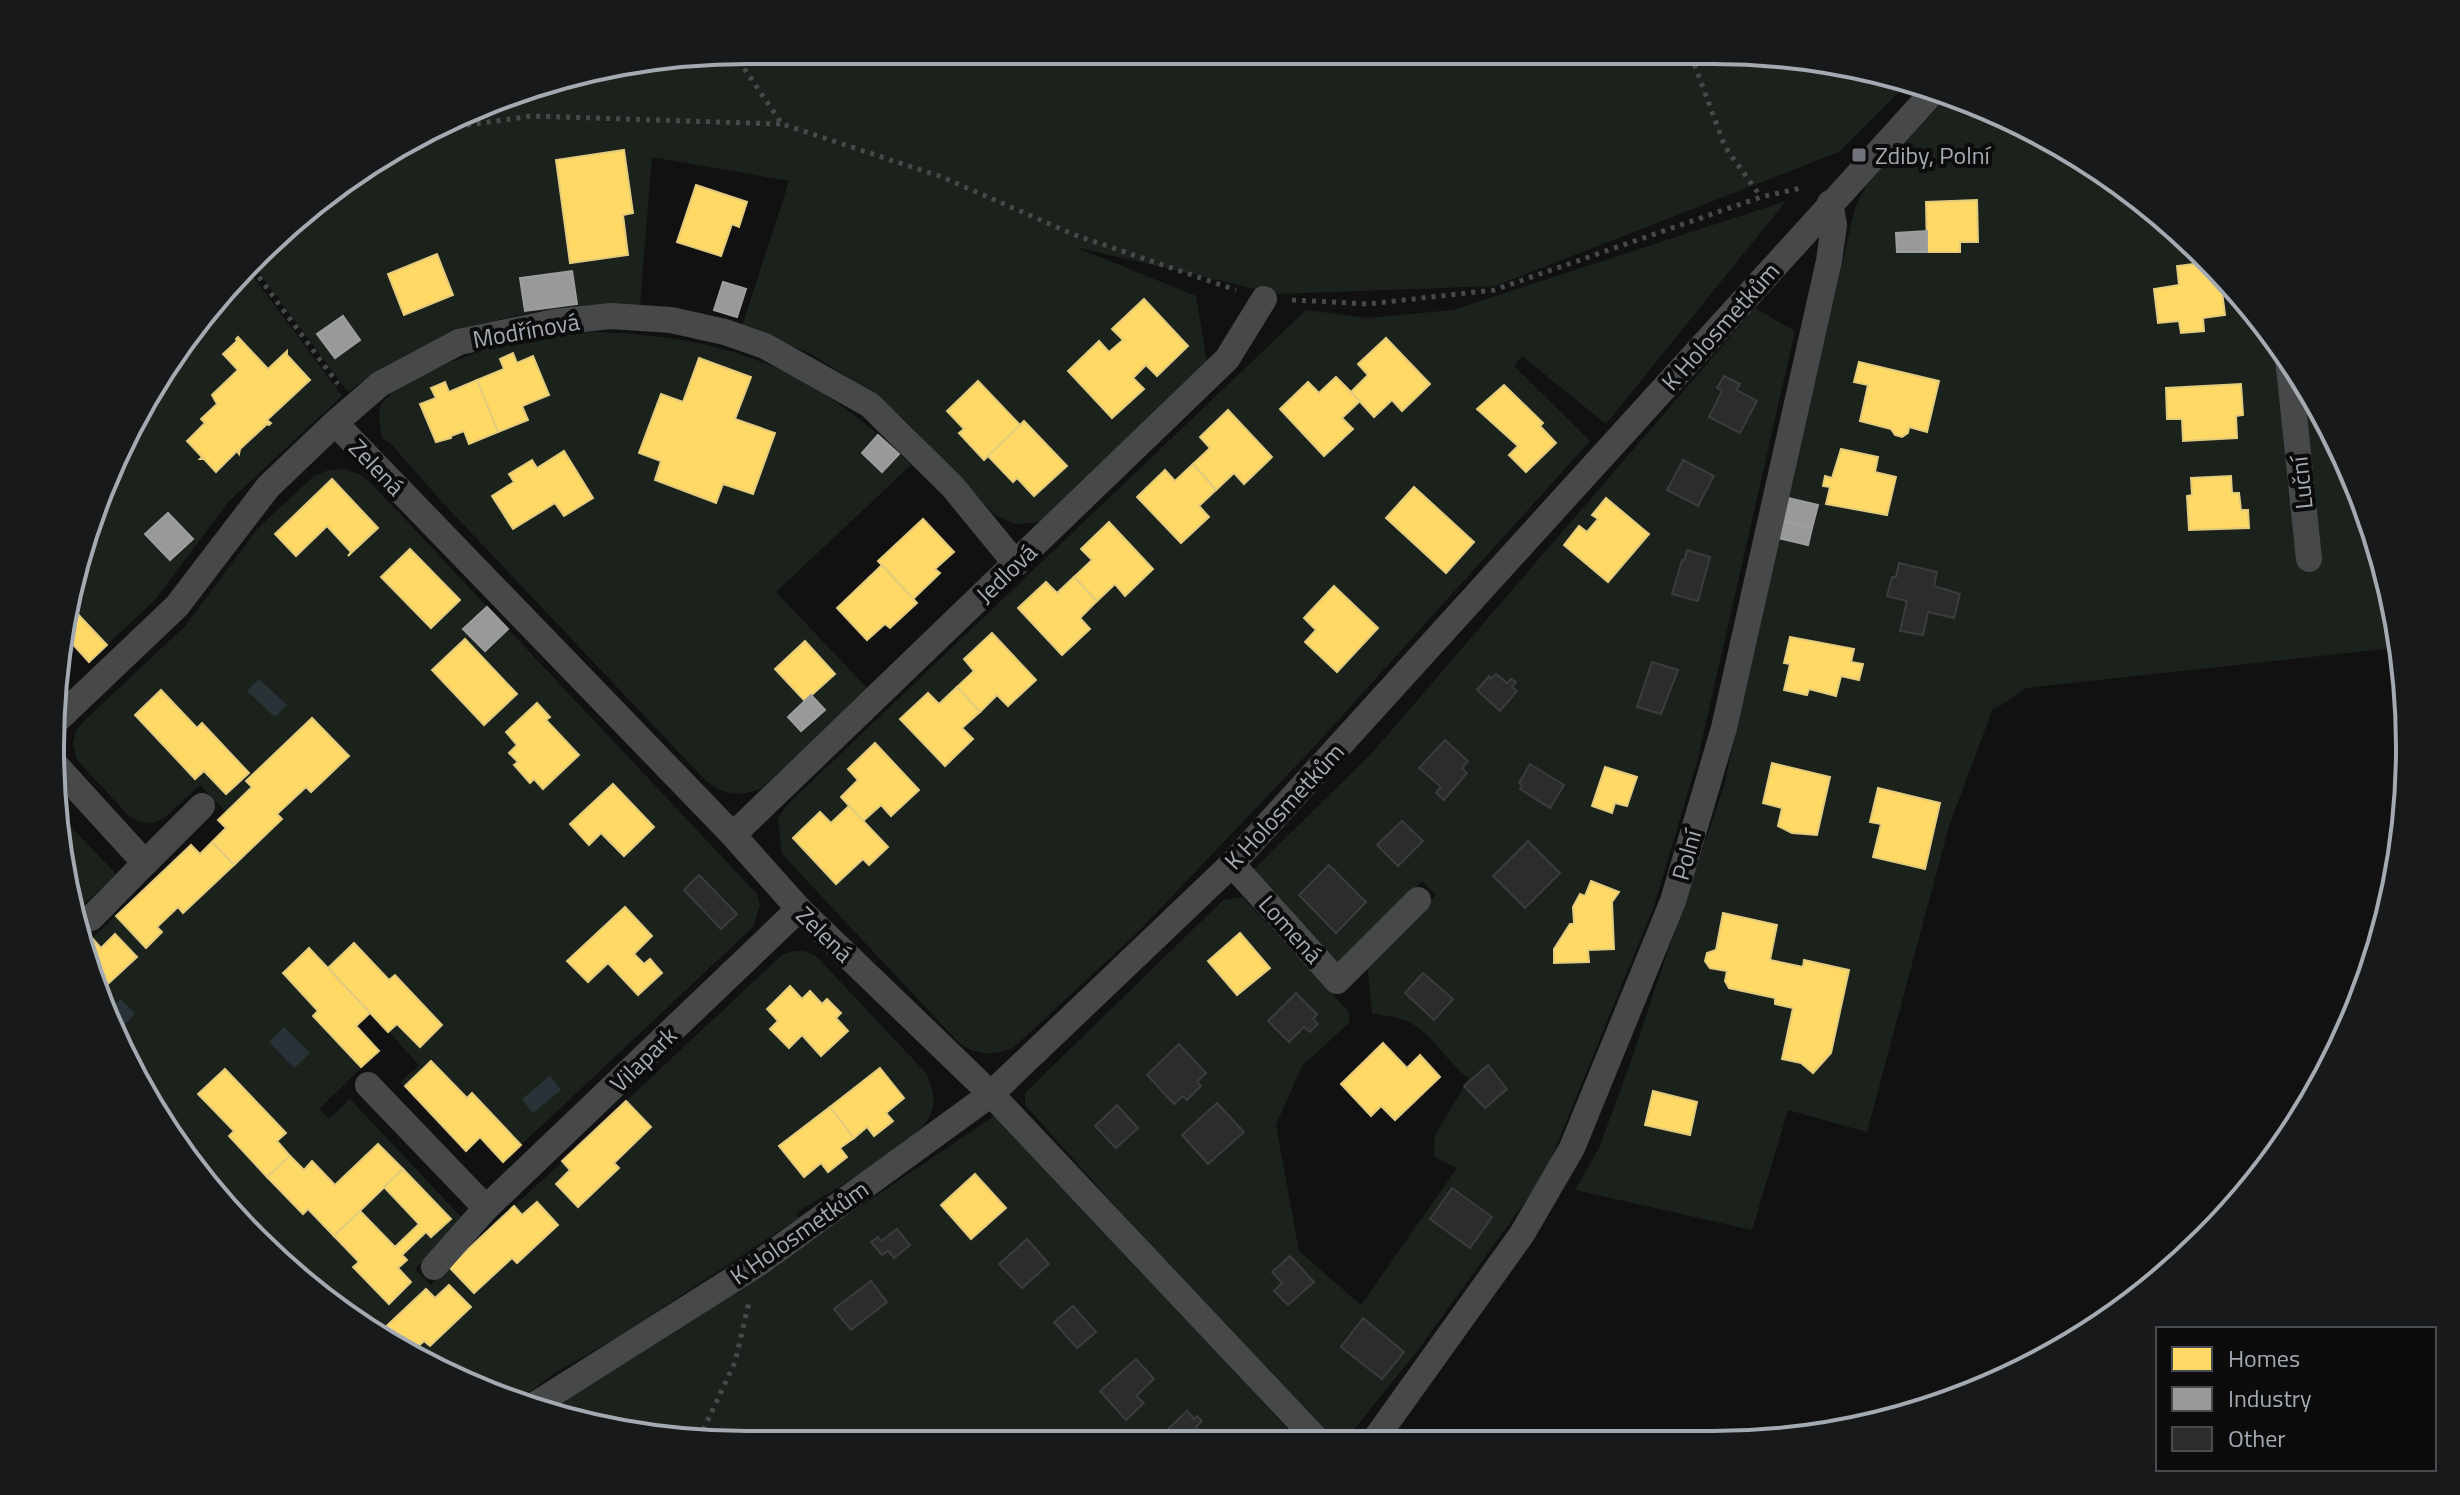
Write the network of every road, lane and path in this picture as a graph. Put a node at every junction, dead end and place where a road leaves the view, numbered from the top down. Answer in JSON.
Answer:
{"nodes":[{"id":1,"x":741,"y":64,"type":"edge"},
{"id":2,"x":1694,"y":64,"type":"edge"},
{"id":3,"x":1927,"y":98,"type":"edge"},
{"id":4,"x":782,"y":124,"type":"junction"},
{"id":5,"x":464,"y":126,"type":"edge"},
{"id":6,"x":1761,"y":197,"type":"junction"},
{"id":7,"x":1830,"y":203,"type":"junction"},
{"id":8,"x":256,"y":273,"type":"edge"},
{"id":9,"x":1264,"y":299,"type":"junction"},
{"id":10,"x":2291,"y":384,"type":"edge"},
{"id":11,"x":344,"y":415,"type":"junction"},
{"id":12,"x":2309,"y":559,"type":"dead end"},
{"id":13,"x":1016,"y":564,"type":"junction"},
{"id":14,"x":65,"y":713,"type":"edge"},
{"id":15,"x":65,"y":775,"type":"edge"},
{"id":16,"x":202,"y":806,"type":"dead end"},
{"id":17,"x":733,"y":835,"type":"junction"},
{"id":18,"x":145,"y":863,"type":"junction"},
{"id":19,"x":1232,"y":864,"type":"junction"},
{"id":20,"x":1418,"y":900,"type":"dead end"},
{"id":21,"x":799,"y":909,"type":"junction"},
{"id":22,"x":91,"y":918,"type":"dead end"},
{"id":23,"x":368,"y":1085,"type":"dead end"},
{"id":24,"x":991,"y":1094,"type":"junction"},
{"id":25,"x":486,"y":1208,"type":"junction"},
{"id":26,"x":759,"y":1263,"type":"junction"},
{"id":27,"x":434,"y":1267,"type":"dead end"},
{"id":28,"x":543,"y":1400,"type":"edge"},
{"id":29,"x":703,"y":1430,"type":"edge"},
{"id":30,"x":1309,"y":1431,"type":"edge"},
{"id":31,"x":1381,"y":1431,"type":"edge"}],
"edges":[{"from":1,"to":4,"type":"path"},
{"from":2,"to":6,"type":"path"},
{"from":3,"to":7,"type":"street","name":"K Holosmetkům"},
{"from":4,"to":5,"type":"path"},
{"from":4,"to":9,"type":"path"},
{"from":6,"to":7,"type":"path"},
{"from":6,"to":9,"type":"path"},
{"from":7,"to":19,"type":"street","name":"K Holosmetkům"},
{"from":7,"to":31,"type":"street","name":"Polní"},
{"from":8,"to":11,"type":"path"},
{"from":9,"to":13,"type":"street","name":"Jedlová"},
{"from":10,"to":12,"type":"street","name":"Luční"},
{"from":11,"to":13,"type":"street","name":"Modřínová"},
{"from":11,"to":14,"type":"street","name":"Modřínová"},
{"from":11,"to":17,"type":"street","name":"Zelená"},
{"from":13,"to":17,"type":"street","name":"Jedlová"},
{"from":15,"to":18,"type":"street"},
{"from":16,"to":18,"type":"street"},
{"from":17,"to":21,"type":"street","name":"Zelená"},
{"from":18,"to":22,"type":"street"},
{"from":19,"to":20,"type":"street","name":"Lomená"},
{"from":19,"to":24,"type":"street","name":"K Holosmetkům"},
{"from":21,"to":24,"type":"street","name":"Zelená"},
{"from":21,"to":25,"type":"street","name":"Vilapark"},
{"from":23,"to":25,"type":"street"},
{"from":24,"to":26,"type":"street","name":"K Holosmetkům"},
{"from":24,"to":30,"type":"street","name":"Zelená"},
{"from":25,"to":27,"type":"street","name":"Vilapark"},
{"from":26,"to":28,"type":"street","name":"K Holosmetkům"},
{"from":26,"to":29,"type":"path"}]}
